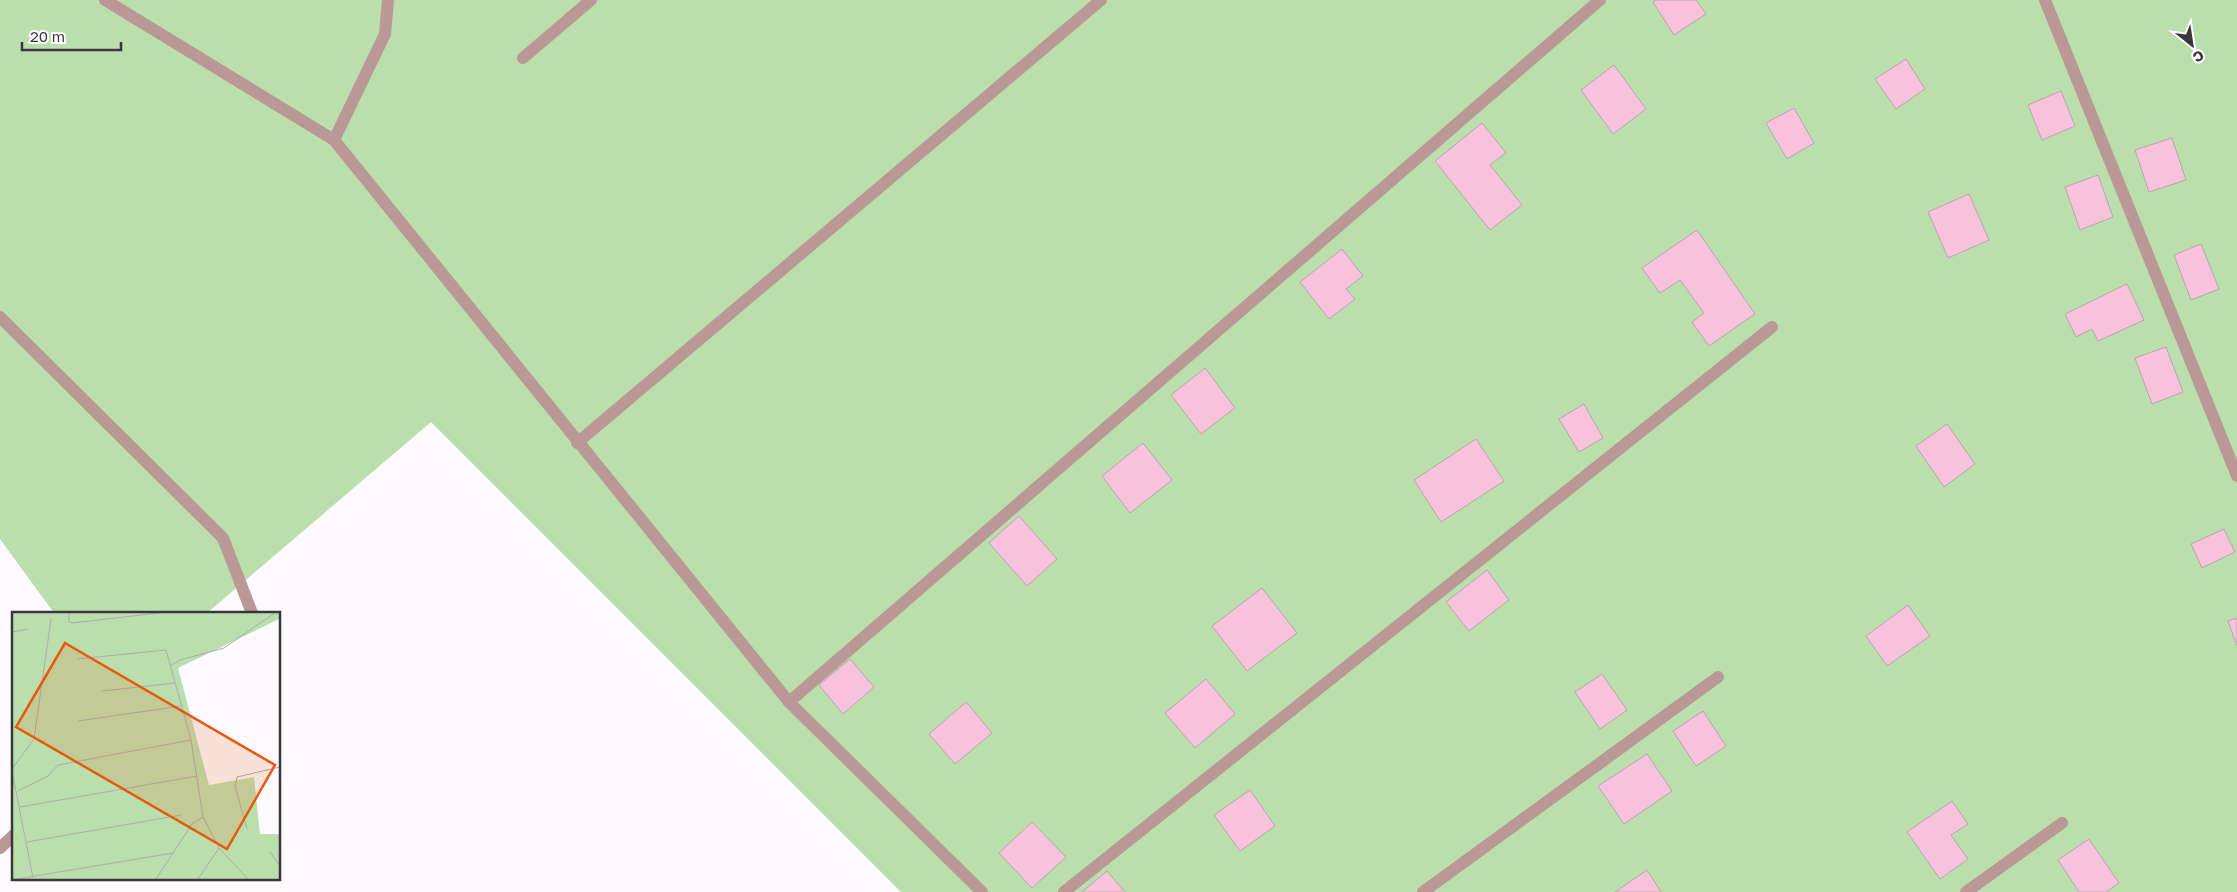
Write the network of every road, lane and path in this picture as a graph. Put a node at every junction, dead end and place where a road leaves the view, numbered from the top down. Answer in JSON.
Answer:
{"nodes":[{"id":1,"x":105,"y":0,"type":"edge"},
{"id":2,"x":388,"y":0,"type":"edge"},
{"id":3,"x":592,"y":0,"type":"edge"},
{"id":4,"x":1101,"y":0,"type":"edge"},
{"id":5,"x":1600,"y":0,"type":"edge"},
{"id":6,"x":2045,"y":0,"type":"edge"},
{"id":7,"x":523,"y":58,"type":"dead end"},
{"id":8,"x":334,"y":140,"type":"junction"},
{"id":9,"x":0,"y":317,"type":"edge"},
{"id":10,"x":1772,"y":326,"type":"dead end"},
{"id":11,"x":576,"y":443,"type":"junction"},
{"id":12,"x":2237,"y":476,"type":"edge"},
{"id":13,"x":252,"y":612,"type":"edge"},
{"id":14,"x":1718,"y":677,"type":"dead end"},
{"id":15,"x":788,"y":702,"type":"junction"},
{"id":16,"x":2062,"y":823,"type":"dead end"},
{"id":17,"x":12,"y":838,"type":"edge"},
{"id":18,"x":0,"y":848,"type":"edge"},
{"id":19,"x":982,"y":892,"type":"edge"},
{"id":20,"x":1064,"y":892,"type":"edge"},
{"id":21,"x":1423,"y":892,"type":"edge"},
{"id":22,"x":1966,"y":892,"type":"edge"}],
"edges":[{"from":1,"to":8,"type":"lane"},
{"from":2,"to":8,"type":"lane"},
{"from":3,"to":7,"type":"lane"},
{"from":4,"to":11,"type":"lane"},
{"from":5,"to":15,"type":"lane"},
{"from":6,"to":12,"type":"lane"},
{"from":8,"to":11,"type":"lane"},
{"from":9,"to":13,"type":"lane"},
{"from":10,"to":20,"type":"lane"},
{"from":11,"to":15,"type":"lane"},
{"from":14,"to":21,"type":"lane"},
{"from":15,"to":19,"type":"lane"},
{"from":16,"to":22,"type":"lane"},
{"from":17,"to":18,"type":"lane"}]}
